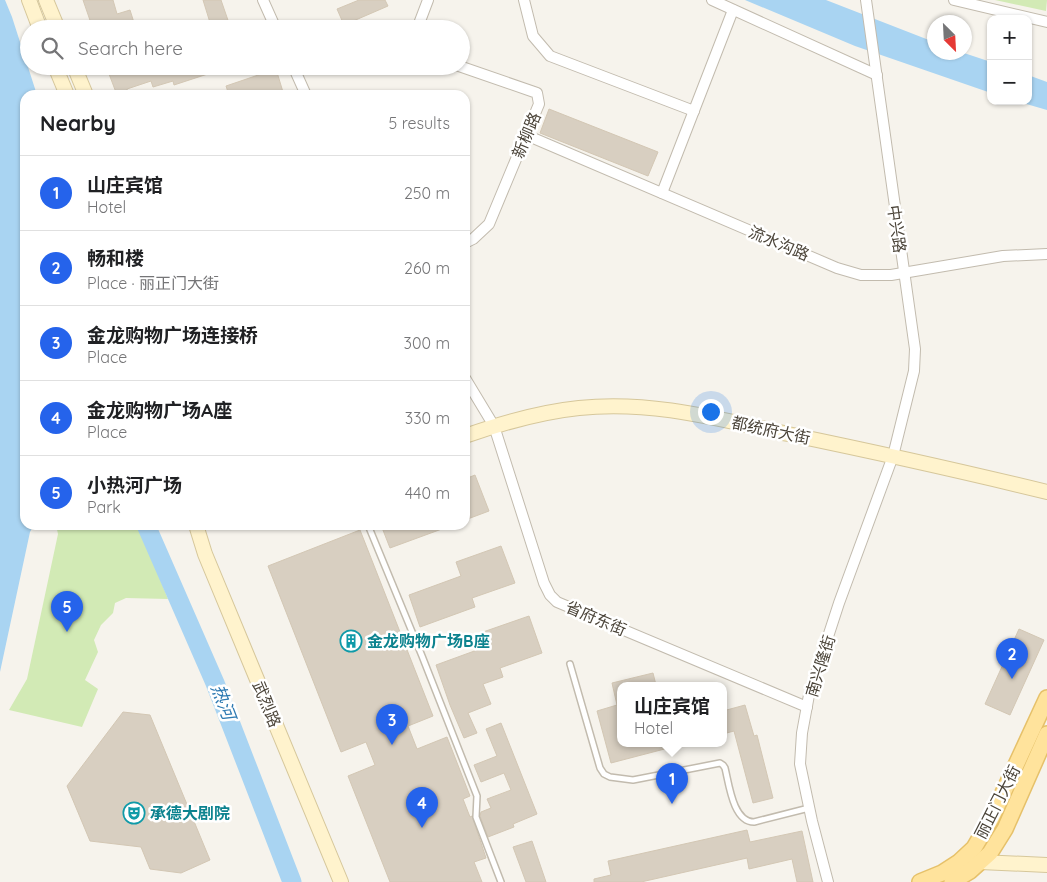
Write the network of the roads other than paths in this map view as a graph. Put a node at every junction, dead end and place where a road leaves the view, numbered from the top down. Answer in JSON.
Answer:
{"nodes":[{"id":1,"x":29,"y":0,"type":"edge"},
{"id":2,"x":46,"y":0,"type":"edge"},
{"id":3,"x":263,"y":0,"type":"edge"},
{"id":4,"x":428,"y":0,"type":"edge"},
{"id":5,"x":524,"y":0,"type":"edge"},
{"id":6,"x":712,"y":0,"type":"edge"},
{"id":7,"x":954,"y":0,"type":"edge"},
{"id":8,"x":867,"y":4,"type":"edge"},
{"id":9,"x":732,"y":10,"type":"junction"},
{"id":10,"x":37,"y":20,"type":"edge"},
{"id":11,"x":54,"y":20,"type":"edge"},
{"id":12,"x":272,"y":20,"type":"edge"},
{"id":13,"x":420,"y":20,"type":"edge"},
{"id":14,"x":1047,"y":22,"type":"edge"},
{"id":15,"x":470,"y":70,"type":"edge"},
{"id":16,"x":59,"y":75,"type":"edge"},
{"id":17,"x":78,"y":75,"type":"edge"},
{"id":18,"x":297,"y":75,"type":"edge"},
{"id":19,"x":877,"y":75,"type":"junction"},
{"id":20,"x":65,"y":90,"type":"edge"},
{"id":21,"x":84,"y":90,"type":"edge"},
{"id":22,"x":304,"y":90,"type":"edge"},
{"id":23,"x":694,"y":110,"type":"junction"},
{"id":24,"x":526,"y":136,"type":"junction"},
{"id":25,"x":662,"y":193,"type":"junction"},
{"id":26,"x":470,"y":240,"type":"edge"},
{"id":27,"x":1047,"y":254,"type":"edge"},
{"id":28,"x":903,"y":273,"type":"junction"},
{"id":29,"x":470,"y":386,"type":"edge"},
{"id":30,"x":494,"y":426,"type":"junction"},
{"id":31,"x":470,"y":434,"type":"edge"},
{"id":32,"x":893,"y":456,"type":"junction"},
{"id":33,"x":1047,"y":492,"type":"edge"},
{"id":34,"x":201,"y":530,"type":"edge"},
{"id":35,"x":370,"y":530,"type":"edge"},
{"id":36,"x":570,"y":664,"type":"dead end"},
{"id":37,"x":1047,"y":698,"type":"edge"},
{"id":38,"x":807,"y":707,"type":"junction"},
{"id":39,"x":1047,"y":734,"type":"edge"},
{"id":40,"x":810,"y":808,"type":"junction"},
{"id":41,"x":1047,"y":865,"type":"edge"},
{"id":42,"x":971,"y":872,"type":"edge"},
{"id":43,"x":341,"y":882,"type":"edge"},
{"id":44,"x":500,"y":882,"type":"edge"},
{"id":45,"x":828,"y":882,"type":"edge"},
{"id":46,"x":920,"y":882,"type":"edge"},
{"id":47,"x":952,"y":882,"type":"edge"}],
"edges":[{"from":1,"to":10,"type":"main road"},
{"from":2,"to":11,"type":"main road"},
{"from":3,"to":12,"type":"street"},
{"from":4,"to":13,"type":"street"},
{"from":5,"to":23,"type":"street"},
{"from":6,"to":9,"type":"street"},
{"from":7,"to":14,"type":"street"},
{"from":8,"to":19,"type":"street","name":"中兴路"},
{"from":9,"to":19,"type":"street"},
{"from":9,"to":23,"type":"street"},
{"from":15,"to":24,"type":"street","name":"新柳路"},
{"from":16,"to":20,"type":"main road"},
{"from":17,"to":21,"type":"main road"},
{"from":18,"to":22,"type":"street"},
{"from":19,"to":28,"type":"street","name":"中兴路"},
{"from":23,"to":25,"type":"street"},
{"from":24,"to":25,"type":"street","name":"流水沟路"},
{"from":24,"to":26,"type":"street","name":"新柳路"},
{"from":25,"to":28,"type":"street","name":"流水沟路"},
{"from":27,"to":28,"type":"street","name":"流水沟路"},
{"from":28,"to":32,"type":"street","name":"中兴路"},
{"from":29,"to":30,"type":"street","name":"省府东街"},
{"from":30,"to":31,"type":"main road","name":"都统府大街"},
{"from":30,"to":32,"type":"main road","name":"都统府大街"},
{"from":30,"to":38,"type":"street","name":"省府东街"},
{"from":32,"to":33,"type":"main road","name":"都统府大街"},
{"from":32,"to":38,"type":"street","name":"南兴隆街"},
{"from":34,"to":43,"type":"main road","name":"武烈路"},
{"from":35,"to":44,"type":"lane"},
{"from":36,"to":40,"type":"lane"},
{"from":37,"to":46,"type":"main road","name":"丽正门大街"},
{"from":38,"to":40,"type":"street","name":"南兴隆街"},
{"from":39,"to":42,"type":"main road","name":"丽正门大街"},
{"from":40,"to":45,"type":"street","name":"南兴隆街"},
{"from":41,"to":42,"type":"main road"},
{"from":42,"to":47,"type":"main road","name":"丽正门大街"}]}
